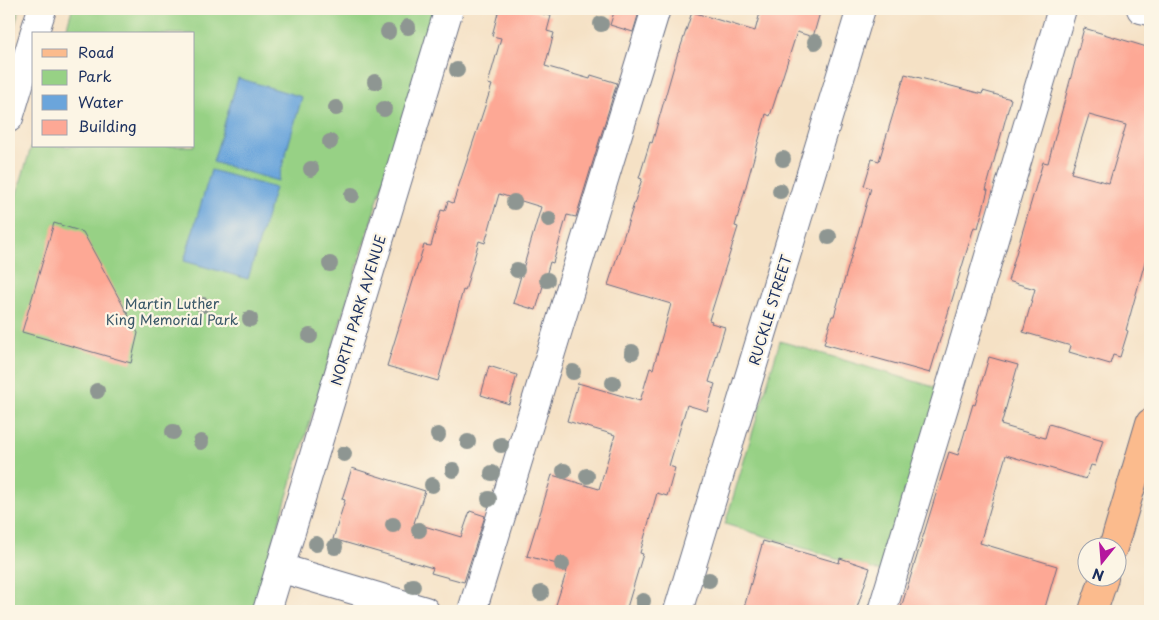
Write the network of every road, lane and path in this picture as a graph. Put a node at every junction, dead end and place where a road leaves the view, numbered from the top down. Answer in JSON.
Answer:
{"nodes":[{"id":1,"x":42,"y":9,"type":"edge"},
{"id":2,"x":449,"y":9,"type":"edge"},
{"id":3,"x":656,"y":9,"type":"edge"},
{"id":4,"x":861,"y":9,"type":"edge"},
{"id":5,"x":1062,"y":9,"type":"edge"},
{"id":6,"x":1142,"y":9,"type":"edge"},
{"id":7,"x":1150,"y":11,"type":"edge"},
{"id":8,"x":35,"y":32,"type":"edge"},
{"id":9,"x":32,"y":42,"type":"edge"},
{"id":10,"x":9,"y":118,"type":"edge"},
{"id":11,"x":1150,"y":423,"type":"edge"},
{"id":12,"x":1116,"y":538,"type":"edge"},
{"id":13,"x":280,"y":568,"type":"junction"},
{"id":14,"x":1101,"y":588,"type":"edge"},
{"id":15,"x":267,"y":611,"type":"edge"},
{"id":16,"x":425,"y":611,"type":"edge"},
{"id":17,"x":472,"y":611,"type":"edge"},
{"id":18,"x":678,"y":611,"type":"edge"},
{"id":19,"x":882,"y":611,"type":"edge"},
{"id":20,"x":1093,"y":611,"type":"edge"}],
"edges":[{"from":1,"to":8,"type":"street"},
{"from":2,"to":13,"type":"street","name":"NORTH PARK AVENUE"},
{"from":3,"to":17,"type":"street"},
{"from":4,"to":18,"type":"street","name":"RUCKLE STREET"},
{"from":5,"to":19,"type":"street"},
{"from":6,"to":7,"type":"street"},
{"from":9,"to":10,"type":"street"},
{"from":11,"to":12,"type":"main road"},
{"from":13,"to":15,"type":"street","name":"NORTH PARK AVENUE"},
{"from":13,"to":16,"type":"street"},
{"from":14,"to":20,"type":"main road"}]}
